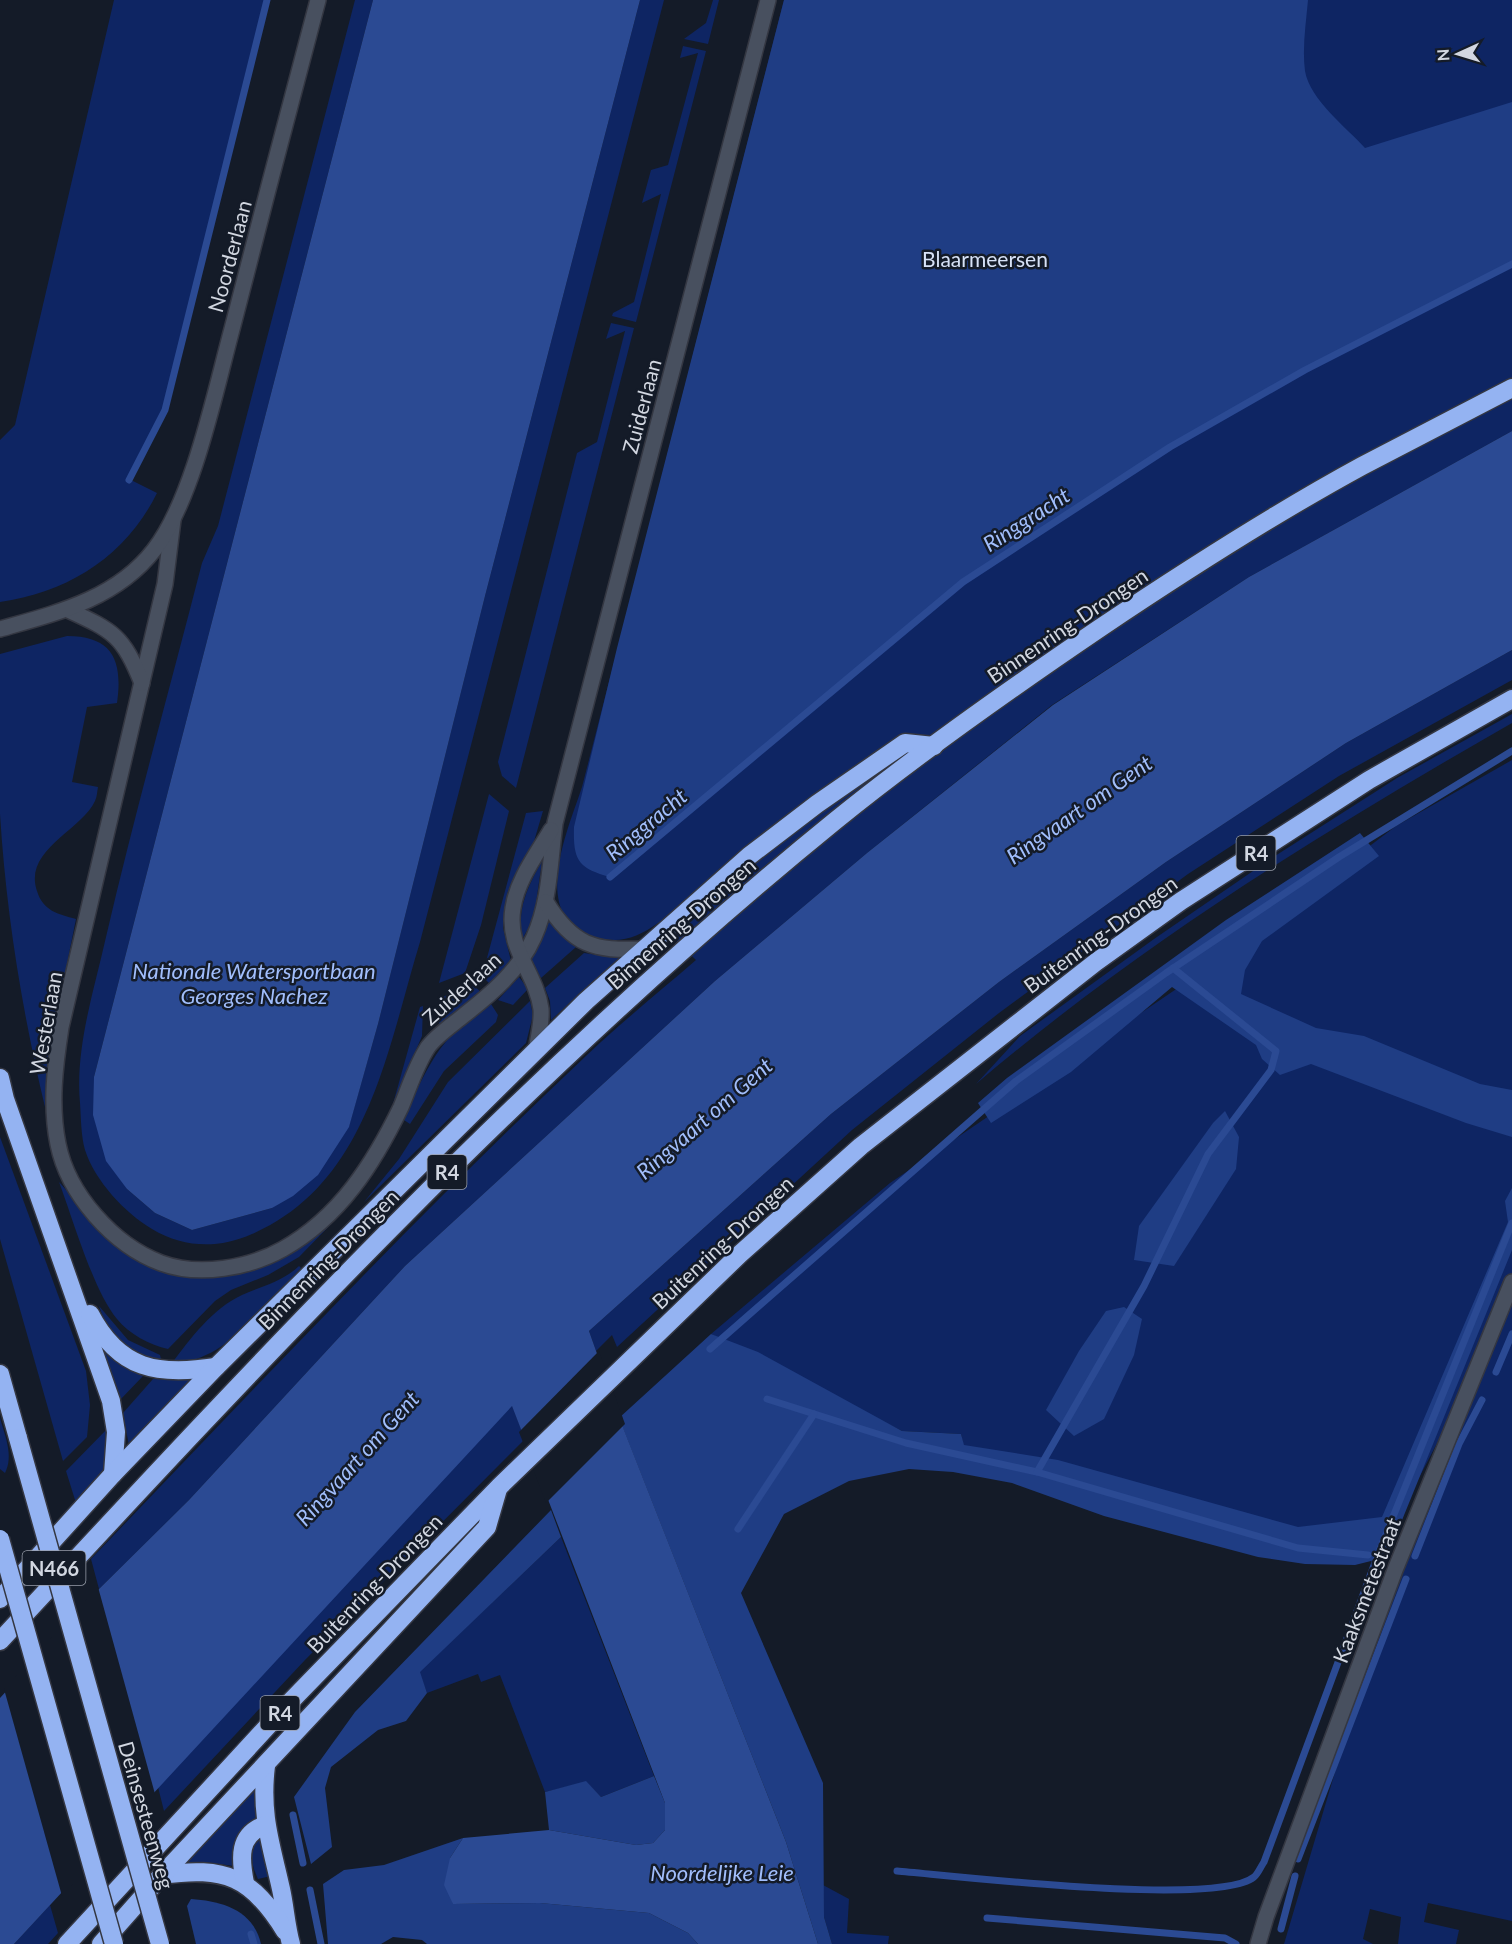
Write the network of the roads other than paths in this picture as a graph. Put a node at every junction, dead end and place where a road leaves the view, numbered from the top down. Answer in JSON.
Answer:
{"nodes":[{"id":1,"x":318,"y":0,"type":"edge"},
{"id":2,"x":768,"y":0,"type":"edge"},
{"id":3,"x":1512,"y":388,"type":"edge"},
{"id":4,"x":172,"y":520,"type":"junction"},
{"id":5,"x":68,"y":610,"type":"junction"},
{"id":6,"x":0,"y":629,"type":"edge"},
{"id":7,"x":141,"y":688,"type":"junction"},
{"id":8,"x":1512,"y":699,"type":"edge"},
{"id":9,"x":934,"y":746,"type":"junction"},
{"id":10,"x":555,"y":823,"type":"junction"},
{"id":11,"x":546,"y":902,"type":"junction"},
{"id":12,"x":643,"y":949,"type":"junction"},
{"id":13,"x":521,"y":961,"type":"junction"},
{"id":14,"x":537,"y":1045,"type":"junction"},
{"id":15,"x":429,"y":1047,"type":"joint"},
{"id":16,"x":0,"y":1078,"type":"edge"},
{"id":17,"x":67,"y":1271,"type":"junction"},
{"id":18,"x":1512,"y":1282,"type":"edge"},
{"id":19,"x":216,"y":1367,"type":"junction"},
{"id":20,"x":0,"y":1374,"type":"edge"},
{"id":21,"x":113,"y":1474,"type":"junction"},
{"id":22,"x":499,"y":1487,"type":"junction"},
{"id":23,"x":0,"y":1539,"type":"edge"},
{"id":24,"x":0,"y":1599,"type":"edge"},
{"id":25,"x":0,"y":1641,"type":"edge"},
{"id":26,"x":266,"y":1766,"type":"junction"},
{"id":27,"x":265,"y":1825,"type":"junction"},
{"id":28,"x":162,"y":1875,"type":"junction"},
{"id":29,"x":245,"y":1882,"type":"junction"},
{"id":30,"x":290,"y":1940,"type":"edge"},
{"id":31,"x":68,"y":1944,"type":"edge"},
{"id":32,"x":101,"y":1944,"type":"edge"},
{"id":33,"x":114,"y":1944,"type":"edge"},
{"id":34,"x":160,"y":1944,"type":"edge"},
{"id":35,"x":1258,"y":1944,"type":"edge"}],
"edges":[{"from":1,"to":4,"type":"street","name":"Noorderlaan"},
{"from":2,"to":10,"type":"street","name":"Zuiderlaan"},
{"from":3,"to":9,"type":"highway","name":"Binnenring-Drongen","number":"R4"},
{"from":4,"to":5,"type":"street"},
{"from":4,"to":7,"type":"street","name":"Westerlaan"},
{"from":5,"to":6,"type":"street"},
{"from":5,"to":7,"type":"street"},
{"from":7,"to":15,"type":"street","name":"Westerlaan"},
{"from":8,"to":22,"type":"highway","name":"Buitenring-Drongen","number":"R4"},
{"from":9,"to":12,"type":"highway"},
{"from":9,"to":25,"type":"highway","name":"Binnenring-Drongen","number":"R4"},
{"from":10,"to":11,"type":"street","name":"Zuiderlaan"},
{"from":10,"to":13,"type":"street","name":"Zuiderlaan"},
{"from":11,"to":12,"type":"street"},
{"from":11,"to":13,"type":"street","name":"Zuiderlaan"},
{"from":12,"to":14,"type":"highway"},
{"from":13,"to":14,"type":"street","name":"Zuiderlaan"},
{"from":13,"to":15,"type":"street","name":"Zuiderlaan"},
{"from":14,"to":19,"type":"highway"},
{"from":16,"to":17,"type":"highway"},
{"from":17,"to":19,"type":"highway"},
{"from":17,"to":21,"type":"highway"},
{"from":18,"to":35,"type":"street","name":"Kaaksmetestraat"},
{"from":19,"to":21,"type":"highway"},
{"from":20,"to":34,"type":"highway","name":"Deinsesteenweg","number":"N466","bridge":true},
{"from":21,"to":24,"type":"highway"},
{"from":22,"to":26,"type":"highway"},
{"from":22,"to":31,"type":"highway","name":"Buitenring-Drongen","number":"R4"},
{"from":23,"to":33,"type":"highway","number":"N466","bridge":true},
{"from":26,"to":27,"type":"highway"},
{"from":26,"to":28,"type":"highway"},
{"from":27,"to":29,"type":"highway"},
{"from":27,"to":30,"type":"highway"},
{"from":28,"to":29,"type":"highway"},
{"from":28,"to":32,"type":"highway"},
{"from":29,"to":30,"type":"highway"}]}
